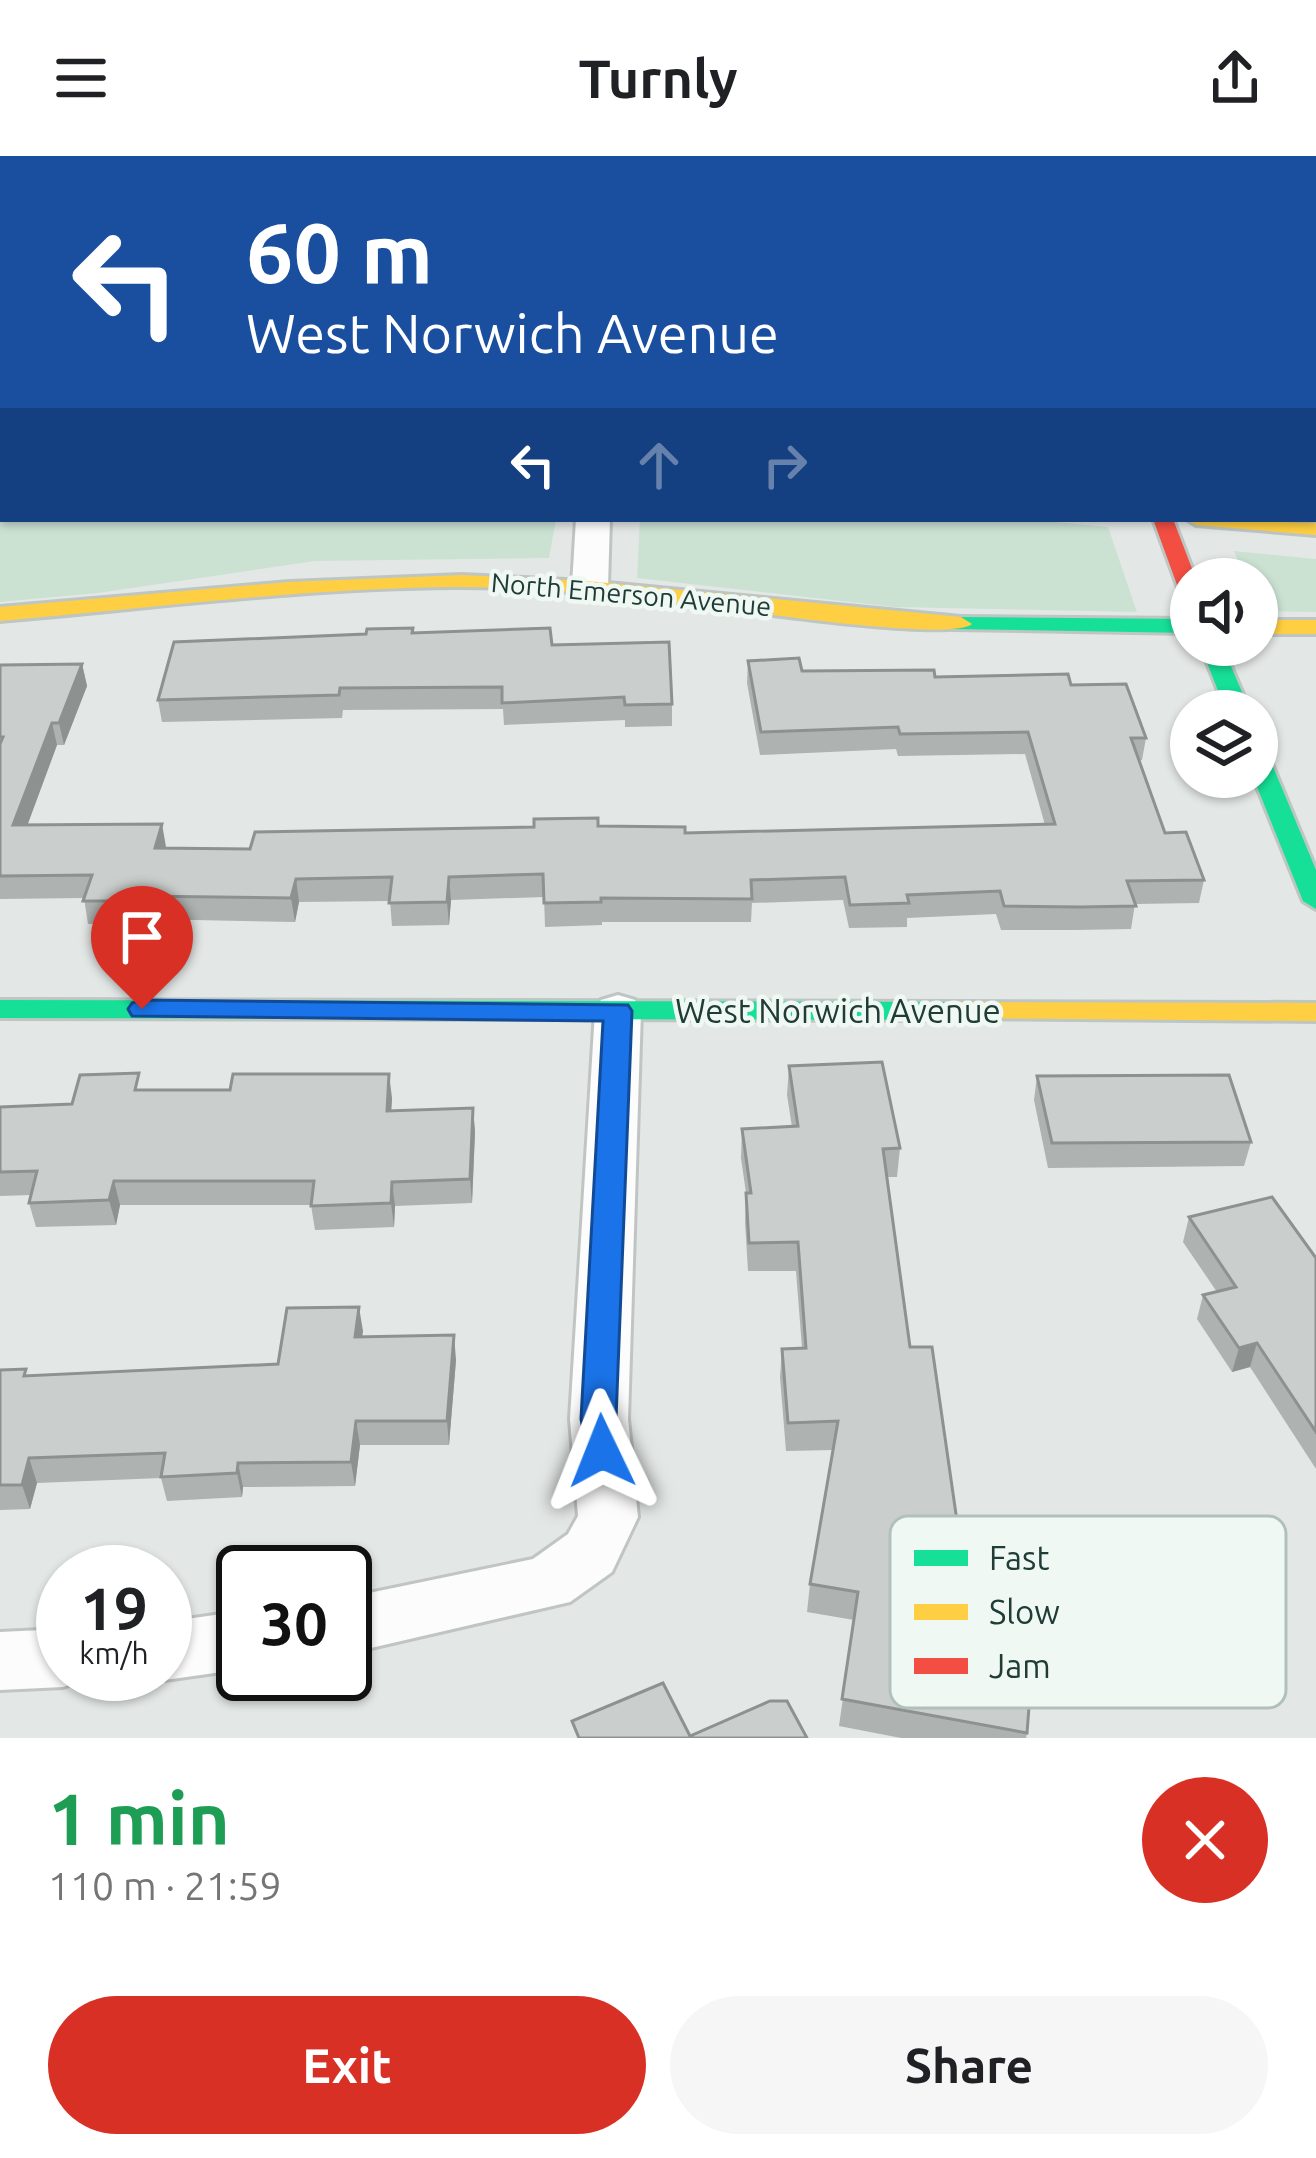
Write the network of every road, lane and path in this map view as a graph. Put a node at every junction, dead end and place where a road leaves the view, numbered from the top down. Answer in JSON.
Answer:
{"nodes":[{"id":1,"x":593,"y":522,"type":"edge"},
{"id":2,"x":1164,"y":522,"type":"edge"},
{"id":3,"x":1232,"y":522,"type":"edge"},
{"id":4,"x":1316,"y":529,"type":"edge"},
{"id":5,"x":1178,"y":558,"type":"edge"},
{"id":6,"x":590,"y":586,"type":"junction"},
{"id":7,"x":0,"y":614,"type":"edge"},
{"id":8,"x":1170,"y":626,"type":"edge"},
{"id":9,"x":1278,"y":627,"type":"edge"},
{"id":10,"x":1316,"y":627,"type":"edge"},
{"id":11,"x":1274,"y":798,"type":"edge"},
{"id":12,"x":1316,"y":901,"type":"edge"},
{"id":13,"x":0,"y":1009,"type":"edge"},
{"id":14,"x":618,"y":1011,"type":"junction"},
{"id":15,"x":1316,"y":1012,"type":"edge"},
{"id":16,"x":372,"y":1620,"type":"edge"},
{"id":17,"x":36,"y":1659,"type":"edge"},
{"id":18,"x":0,"y":1661,"type":"edge"}],
"edges":[{"from":1,"to":6,"type":"street"},
{"from":2,"to":5,"type":"street"},
{"from":3,"to":4,"type":"street"},
{"from":6,"to":7,"type":"street","name":"North Emerson Avenue"},
{"from":6,"to":8,"type":"street","name":"North Emerson Avenue"},
{"from":9,"to":10,"type":"street"},
{"from":11,"to":12,"type":"street"},
{"from":13,"to":14,"type":"street","name":"West Norwich Avenue"},
{"from":14,"to":15,"type":"street","name":"West Norwich Avenue"},
{"from":14,"to":16,"type":"street"},
{"from":17,"to":18,"type":"street"}]}
